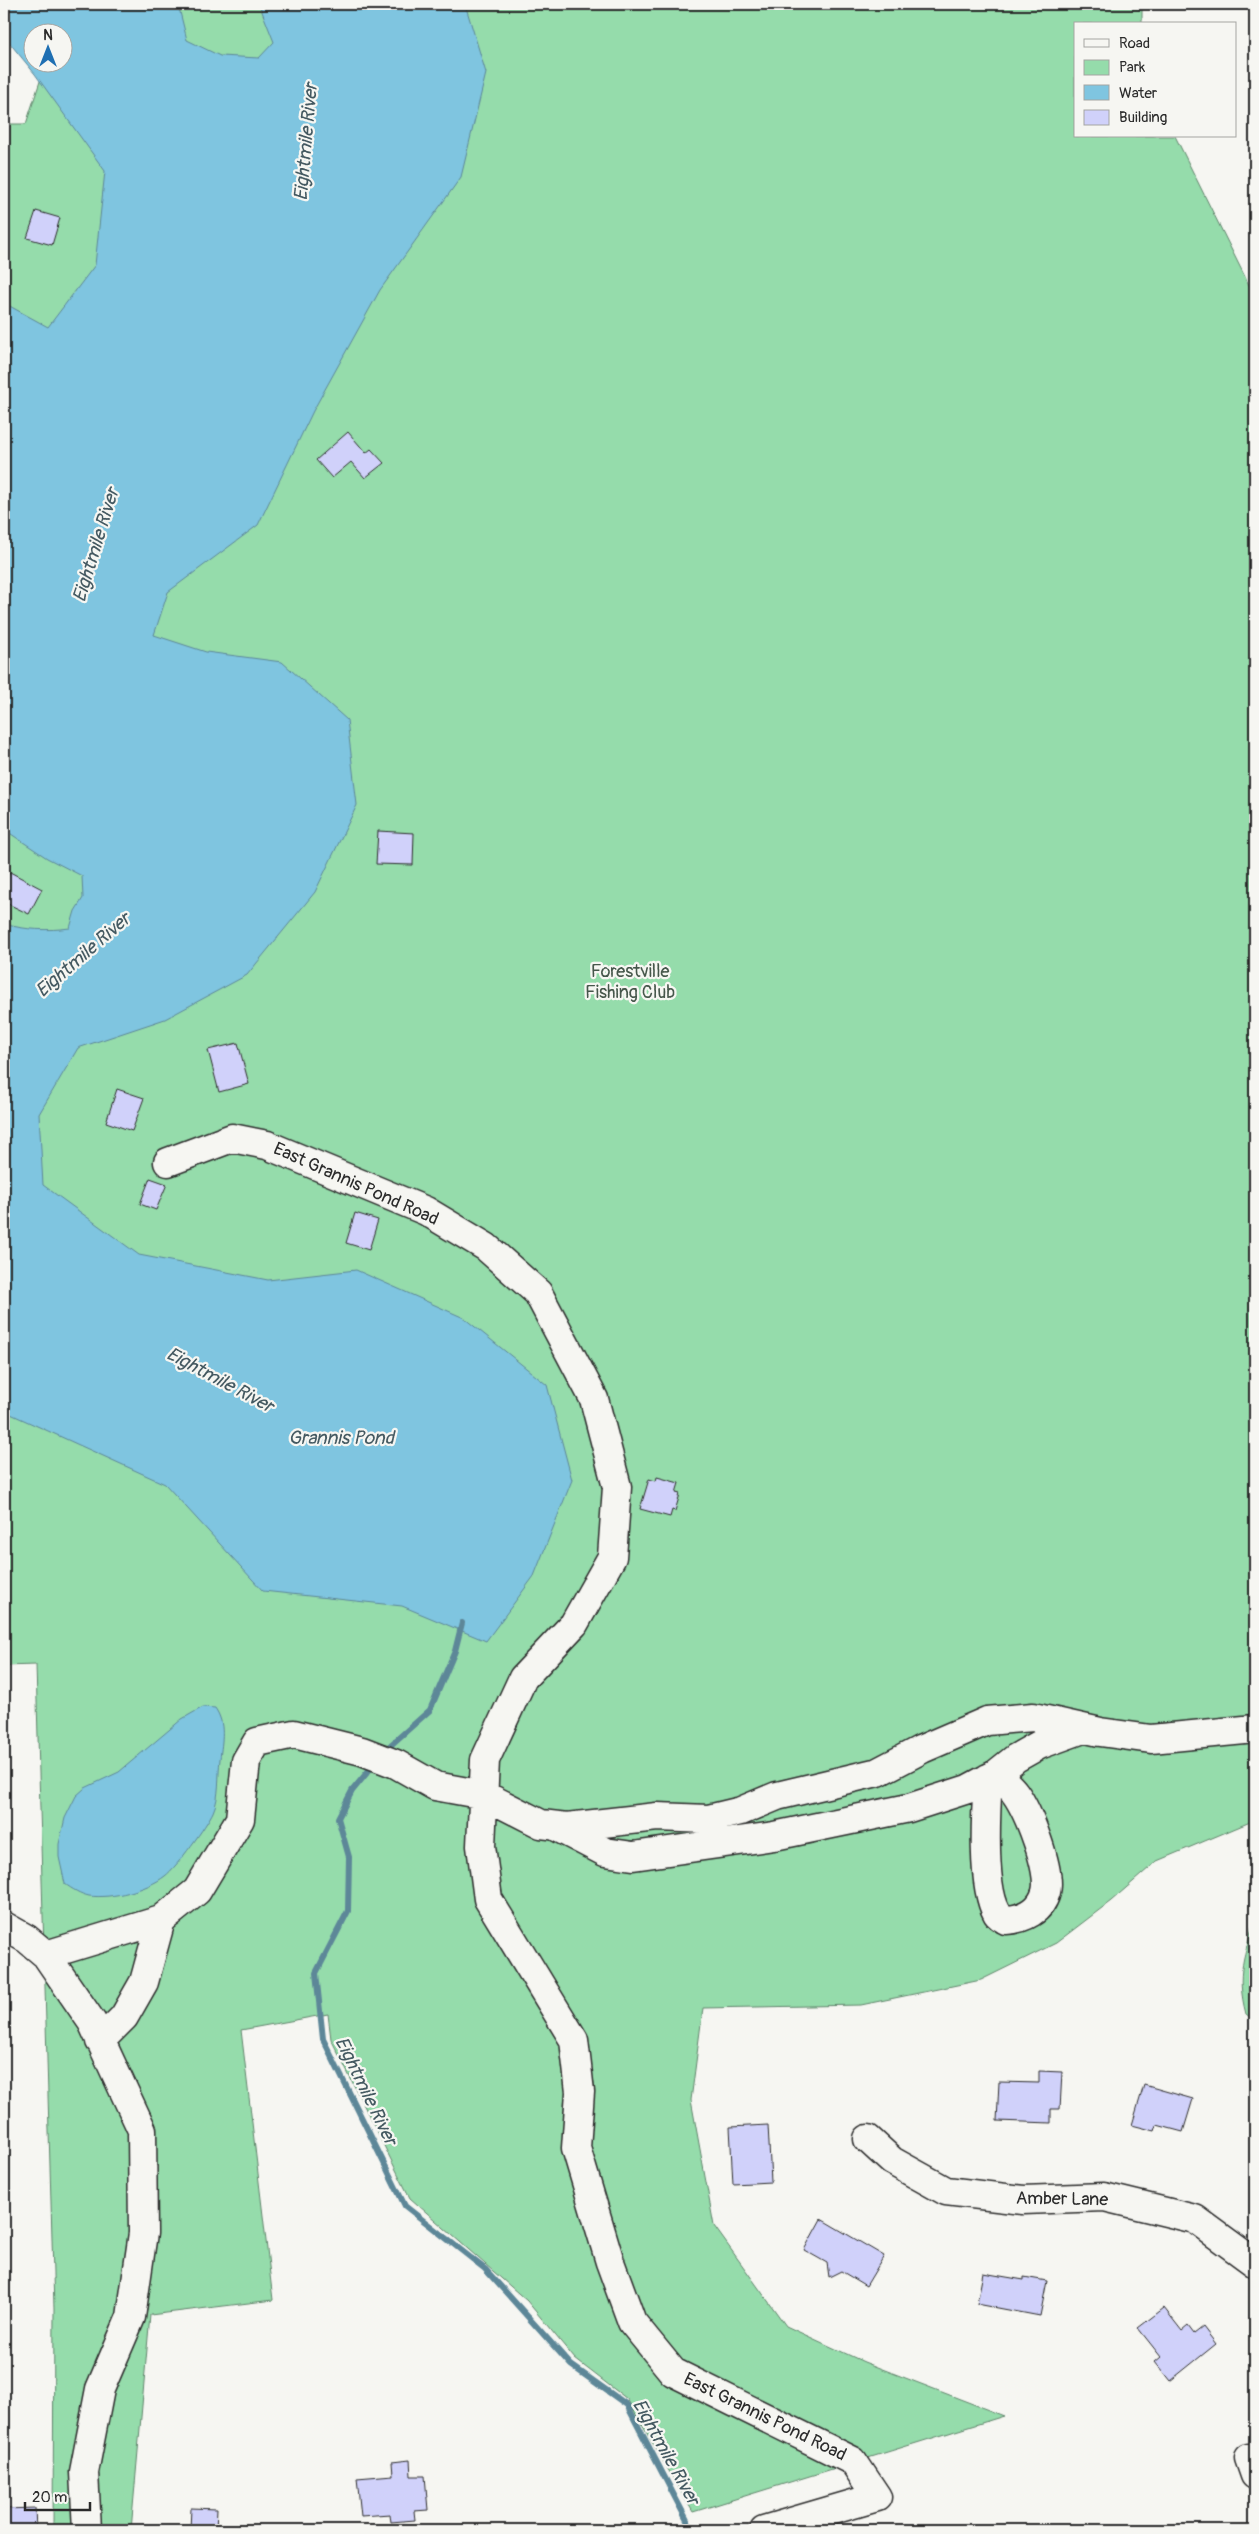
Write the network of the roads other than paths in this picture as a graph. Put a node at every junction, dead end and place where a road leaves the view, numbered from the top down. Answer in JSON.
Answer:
{"nodes":[{"id":1,"x":168,"y":1162,"type":"dead end"},
{"id":2,"x":1083,"y":1728,"type":"junction"},
{"id":3,"x":1255,"y":1729,"type":"edge"},
{"id":4,"x":484,"y":1795,"type":"junction"},
{"id":5,"x":556,"y":1826,"type":"junction"},
{"id":6,"x":161,"y":1920,"type":"junction"},
{"id":7,"x":4,"y":1926,"type":"edge"},
{"id":8,"x":46,"y":1955,"type":"junction"},
{"id":9,"x":100,"y":2041,"type":"junction"},
{"id":10,"x":868,"y":2139,"type":"dead end"},
{"id":11,"x":1255,"y":2263,"type":"edge"},
{"id":12,"x":1255,"y":2458,"type":"edge"},
{"id":13,"x":1255,"y":2475,"type":"edge"},
{"id":14,"x":87,"y":2530,"type":"edge"},
{"id":15,"x":764,"y":2530,"type":"edge"}],
"edges":[{"from":1,"to":4,"type":"street","name":"East Grannis Pond Road"},
{"from":2,"to":3,"type":"street"},
{"from":2,"to":5,"type":"street"},
{"from":2,"to":5,"type":"street"},
{"from":4,"to":5,"type":"street"},
{"from":4,"to":6,"type":"street"},
{"from":4,"to":15,"type":"street","name":"East Grannis Pond Road"},
{"from":6,"to":8,"type":"street"},
{"from":6,"to":9,"type":"street"},
{"from":7,"to":8,"type":"street"},
{"from":8,"to":9,"type":"street"},
{"from":9,"to":14,"type":"street"},
{"from":10,"to":11,"type":"street","name":"Amber Lane"},
{"from":12,"to":13,"type":"street"}]}
